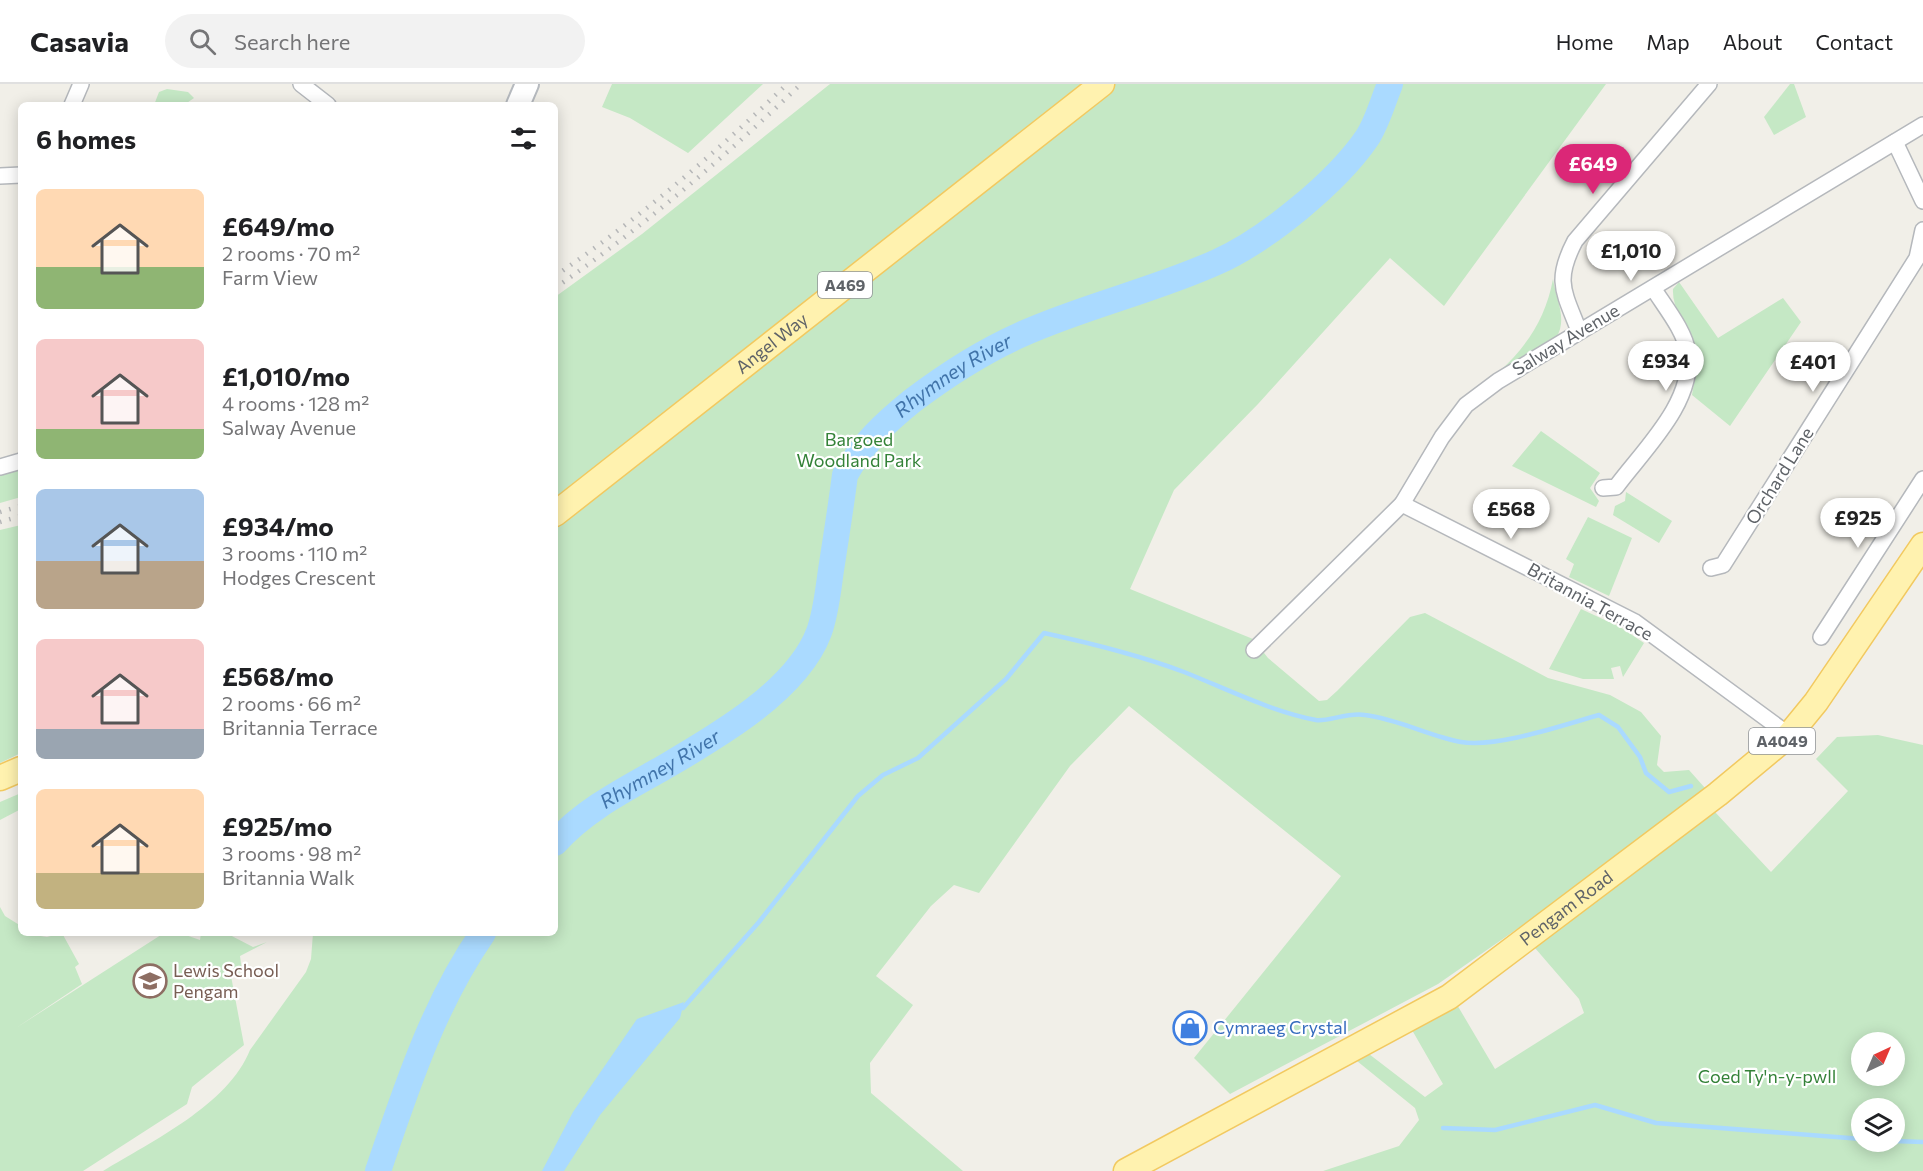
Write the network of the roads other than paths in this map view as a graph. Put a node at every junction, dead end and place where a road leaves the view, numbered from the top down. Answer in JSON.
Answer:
{"nodes":[{"id":1,"x":81,"y":84,"type":"edge"},
{"id":2,"x":301,"y":84,"type":"edge"},
{"id":3,"x":527,"y":84,"type":"edge"},
{"id":4,"x":1102,"y":84,"type":"edge"},
{"id":5,"x":1709,"y":84,"type":"edge"},
{"id":6,"x":73,"y":102,"type":"edge"},
{"id":7,"x":324,"y":102,"type":"edge"},
{"id":8,"x":519,"y":102,"type":"edge"},
{"id":9,"x":1923,"y":124,"type":"edge"},
{"id":10,"x":1895,"y":142,"type":"junction"},
{"id":11,"x":18,"y":175,"type":"edge"},
{"id":12,"x":0,"y":176,"type":"edge"},
{"id":13,"x":1922,"y":195,"type":"edge"},
{"id":14,"x":1923,"y":230,"type":"edge"},
{"id":15,"x":1653,"y":288,"type":"junction"},
{"id":16,"x":1579,"y":331,"type":"junction"},
{"id":17,"x":18,"y":462,"type":"edge"},
{"id":18,"x":0,"y":465,"type":"edge"},
{"id":19,"x":1923,"y":479,"type":"edge"},
{"id":20,"x":1612,"y":491,"type":"dead end"},
{"id":21,"x":1402,"y":504,"type":"junction"},
{"id":22,"x":558,"y":512,"type":"edge"},
{"id":23,"x":1923,"y":545,"type":"edge"},
{"id":24,"x":1721,"y":571,"type":"dead end"},
{"id":25,"x":1821,"y":638,"type":"dead end"},
{"id":26,"x":1254,"y":650,"type":"dead end"},
{"id":27,"x":1789,"y":735,"type":"junction"},
{"id":28,"x":18,"y":770,"type":"edge"},
{"id":29,"x":0,"y":778,"type":"edge"},
{"id":30,"x":1126,"y":1171,"type":"edge"}],
"edges":[{"from":1,"to":6,"type":"street"},
{"from":2,"to":7,"type":"street"},
{"from":3,"to":8,"type":"street"},
{"from":4,"to":22,"type":"main road","name":"Angel Way","number":"A469"},
{"from":5,"to":16,"type":"street"},
{"from":9,"to":10,"type":"street","name":"Salway Avenue"},
{"from":10,"to":13,"type":"street"},
{"from":10,"to":15,"type":"street","name":"Salway Avenue"},
{"from":11,"to":12,"type":"street"},
{"from":14,"to":24,"type":"street","name":"Orchard Lane"},
{"from":15,"to":16,"type":"street","name":"Salway Avenue"},
{"from":15,"to":20,"type":"street"},
{"from":16,"to":21,"type":"street","name":"Salway Avenue"},
{"from":17,"to":18,"type":"street"},
{"from":19,"to":25,"type":"street"},
{"from":21,"to":26,"type":"street"},
{"from":21,"to":27,"type":"street","name":"Britannia Terrace"},
{"from":23,"to":27,"type":"main road","name":"Pengam Road","number":"A4049"},
{"from":27,"to":30,"type":"main road","name":"Pengam Road","number":"A4049"},
{"from":28,"to":29,"type":"main road"}]}
